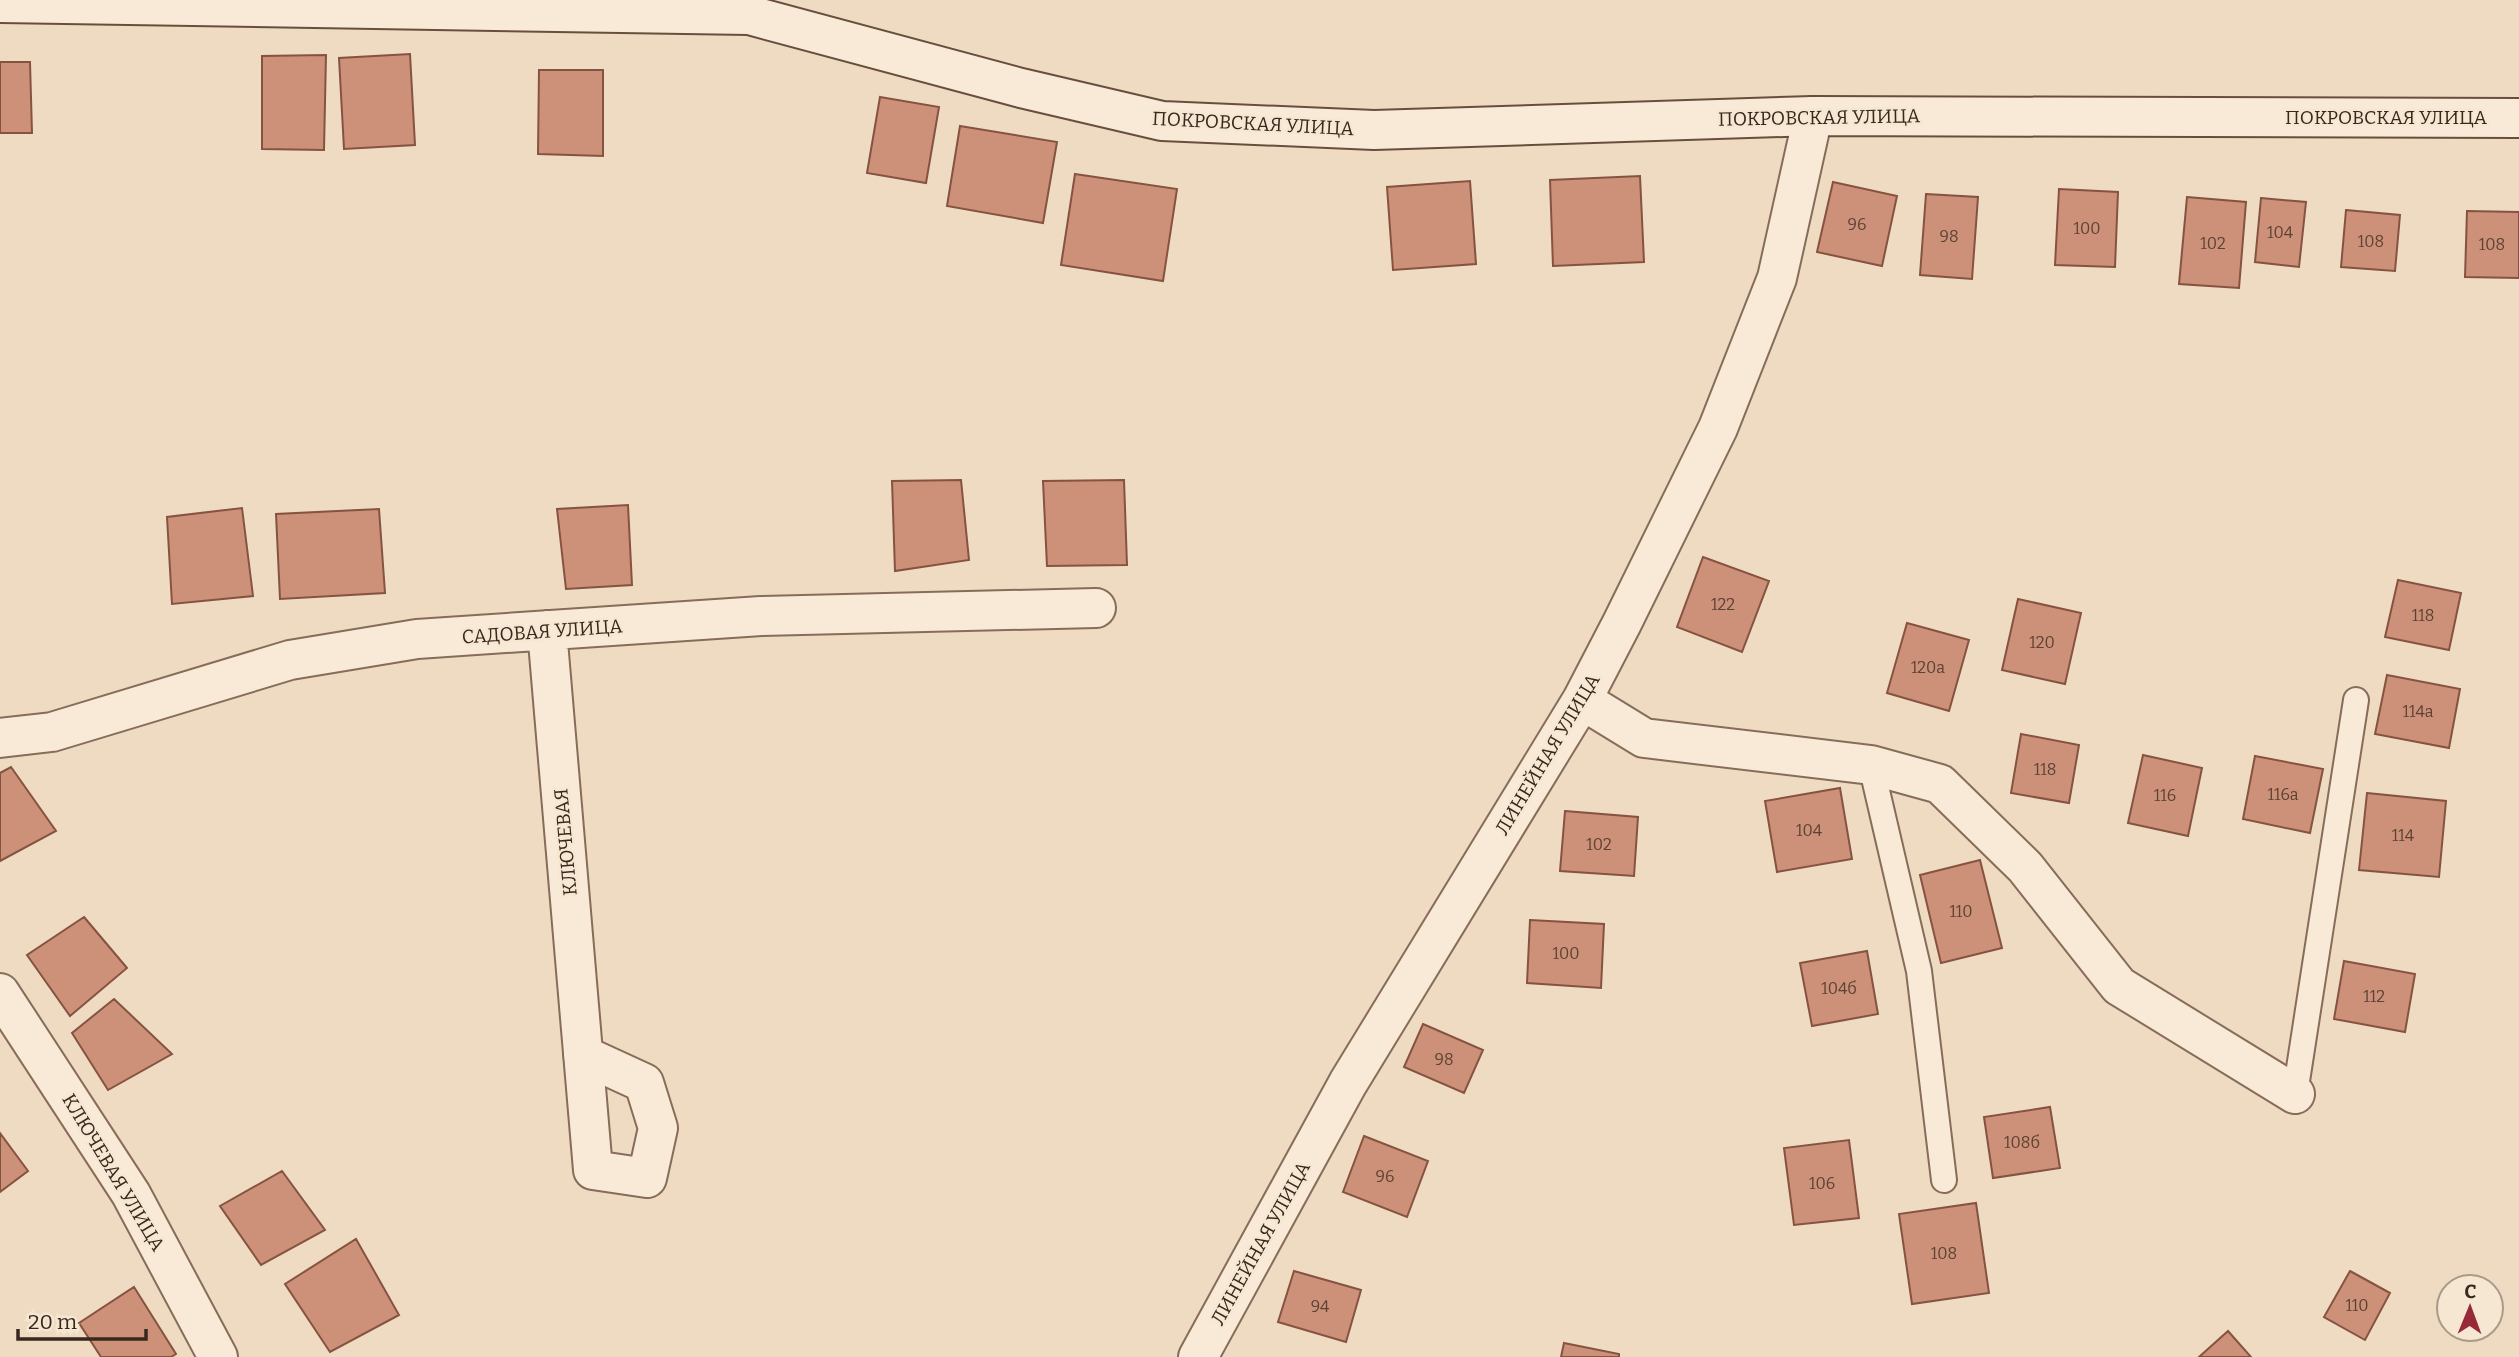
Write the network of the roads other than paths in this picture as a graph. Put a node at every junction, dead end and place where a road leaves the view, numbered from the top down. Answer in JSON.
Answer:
{"nodes":[{"id":1,"x":0,"y":3,"type":"edge"},
{"id":2,"x":748,"y":7,"type":"edge"},
{"id":3,"x":1814,"y":116,"type":"junction"},
{"id":4,"x":2519,"y":118,"type":"edge"},
{"id":5,"x":1096,"y":608,"type":"dead end"},
{"id":6,"x":547,"y":630,"type":"junction"},
{"id":7,"x":1582,"y":700,"type":"junction"},
{"id":8,"x":2356,"y":700,"type":"dead end"},
{"id":9,"x":0,"y":738,"type":"edge"},
{"id":10,"x":1871,"y":765,"type":"junction"},
{"id":11,"x":0,"y":993,"type":"edge"},
{"id":12,"x":583,"y":1055,"type":"dead end"},
{"id":13,"x":2295,"y":1094,"type":"joint"},
{"id":14,"x":1944,"y":1180,"type":"dead end"},
{"id":15,"x":218,"y":1357,"type":"edge"},
{"id":16,"x":1198,"y":1357,"type":"edge"}],
"edges":[{"from":1,"to":2,"type":"street","name":"ПОКРОВСКАЯ УЛИЦА"},
{"from":2,"to":3,"type":"street","name":"ПОКРОВСКАЯ УЛИЦА"},
{"from":3,"to":4,"type":"street","name":"ПОКРОВСКАЯ УЛИЦА"},
{"from":3,"to":7,"type":"street","name":"ЛИНЕЙНАЯ УЛИЦА"},
{"from":5,"to":6,"type":"street","name":"САДОВАЯ УЛИЦА"},
{"from":6,"to":9,"type":"street","name":"САДОВАЯ УЛИЦА"},
{"from":6,"to":12,"type":"street","name":"КЛЮЧЕВАЯ"},
{"from":7,"to":10,"type":"street"},
{"from":7,"to":16,"type":"street","name":"ЛИНЕЙНАЯ УЛИЦА"},
{"from":8,"to":13,"type":"lane"},
{"from":10,"to":13,"type":"street"},
{"from":10,"to":14,"type":"lane"},
{"from":11,"to":15,"type":"street","name":"КЛЮЧЕВАЯ УЛИЦА"}]}
